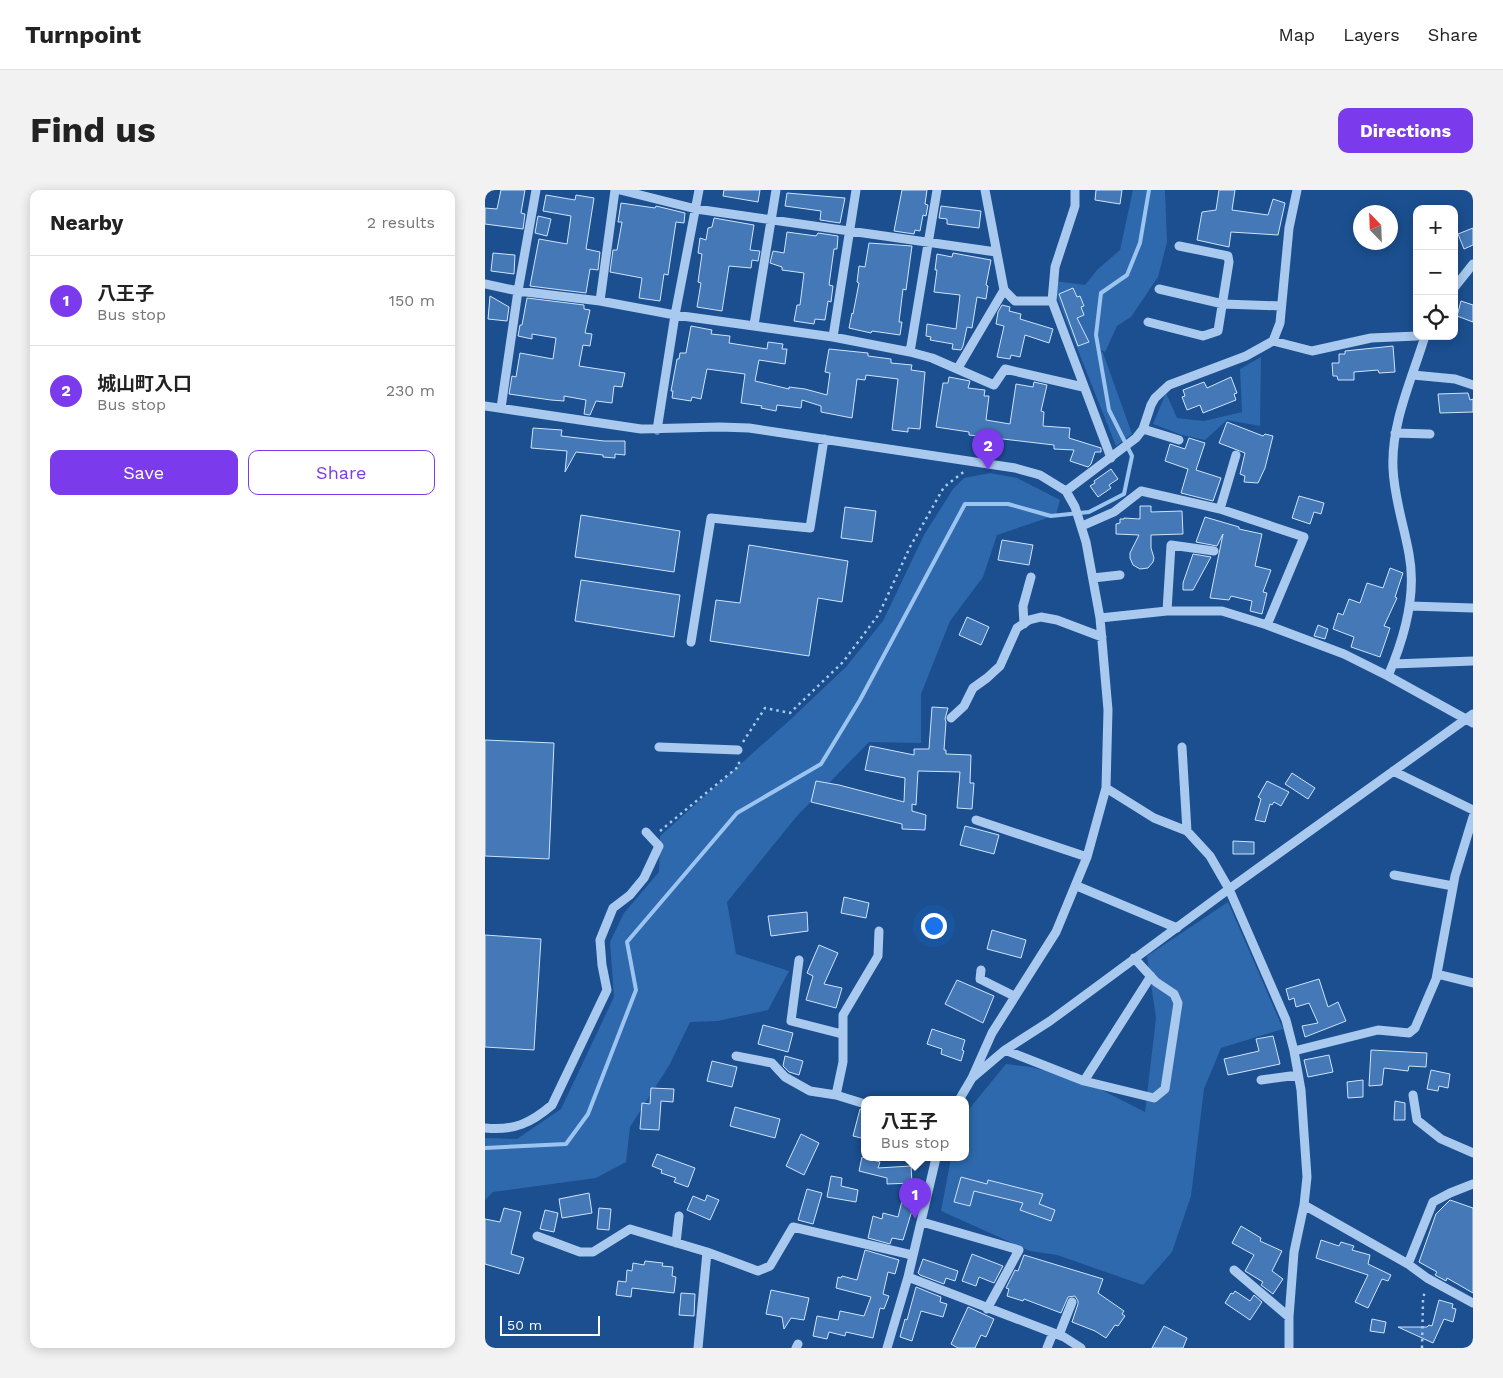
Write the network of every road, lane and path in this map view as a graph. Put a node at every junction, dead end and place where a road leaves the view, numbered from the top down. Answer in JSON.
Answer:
{"nodes":[{"id":1,"x":536,"y":190,"type":"edge"},
{"id":2,"x":615,"y":190,"type":"edge"},
{"id":3,"x":621,"y":190,"type":"edge"},
{"id":4,"x":699,"y":190,"type":"edge"},
{"id":5,"x":776,"y":190,"type":"edge"},
{"id":6,"x":856,"y":190,"type":"edge"},
{"id":7,"x":937,"y":190,"type":"edge"},
{"id":8,"x":985,"y":190,"type":"edge"},
{"id":9,"x":1075,"y":190,"type":"edge"},
{"id":10,"x":1297,"y":190,"type":"edge"},
{"id":11,"x":696,"y":208,"type":"junction"},
{"id":12,"x":771,"y":219,"type":"junction"},
{"id":13,"x":850,"y":230,"type":"junction"},
{"id":14,"x":929,"y":241,"type":"junction"},
{"id":15,"x":1179,"y":246,"type":"dead end"},
{"id":16,"x":996,"y":252,"type":"junction"},
{"id":17,"x":1473,"y":264,"type":"edge"},
{"id":18,"x":1458,"y":283,"type":"edge"},
{"id":19,"x":485,"y":284,"type":"edge"},
{"id":20,"x":1159,"y":289,"type":"dead end"},
{"id":21,"x":1004,"y":290,"type":"junction"},
{"id":22,"x":518,"y":291,"type":"junction"},
{"id":23,"x":600,"y":301,"type":"junction"},
{"id":24,"x":1052,"y":301,"type":"junction"},
{"id":25,"x":1223,"y":304,"type":"junction"},
{"id":26,"x":1281,"y":306,"type":"junction"},
{"id":27,"x":675,"y":315,"type":"junction"},
{"id":28,"x":1148,"y":322,"type":"dead end"},
{"id":29,"x":754,"y":325,"type":"junction"},
{"id":30,"x":1413,"y":336,"type":"edge"},
{"id":31,"x":833,"y":337,"type":"junction"},
{"id":32,"x":1424,"y":340,"type":"edge"},
{"id":33,"x":1273,"y":341,"type":"junction"},
{"id":34,"x":909,"y":352,"type":"junction"},
{"id":35,"x":958,"y":368,"type":"junction"},
{"id":36,"x":1413,"y":375,"type":"junction"},
{"id":37,"x":1473,"y":385,"type":"edge"},
{"id":38,"x":1083,"y":387,"type":"junction"},
{"id":39,"x":485,"y":406,"type":"edge"},
{"id":40,"x":501,"y":408,"type":"junction"},
{"id":41,"x":1143,"y":428,"type":"junction"},
{"id":42,"x":657,"y":430,"type":"junction"},
{"id":43,"x":1395,"y":433,"type":"junction"},
{"id":44,"x":1430,"y":434,"type":"dead end"},
{"id":45,"x":824,"y":439,"type":"junction"},
{"id":46,"x":1179,"y":440,"type":"dead end"},
{"id":47,"x":1236,"y":455,"type":"dead end"},
{"id":48,"x":1111,"y":458,"type":"junction"},
{"id":49,"x":977,"y":463,"type":"junction"},
{"id":50,"x":1066,"y":491,"type":"junction"},
{"id":51,"x":1220,"y":509,"type":"junction"},
{"id":52,"x":1082,"y":526,"type":"junction"},
{"id":53,"x":1214,"y":551,"type":"dead end"},
{"id":54,"x":1120,"y":574,"type":"dead end"},
{"id":55,"x":1031,"y":577,"type":"dead end"},
{"id":56,"x":1093,"y":578,"type":"junction"},
{"id":57,"x":1410,"y":606,"type":"junction"},
{"id":58,"x":1473,"y":608,"type":"edge"},
{"id":59,"x":1167,"y":611,"type":"junction"},
{"id":60,"x":1100,"y":618,"type":"junction"},
{"id":61,"x":1024,"y":624,"type":"junction"},
{"id":62,"x":1267,"y":625,"type":"junction"},
{"id":63,"x":1101,"y":637,"type":"junction"},
{"id":64,"x":691,"y":642,"type":"dead end"},
{"id":65,"x":1473,"y":661,"type":"edge"},
{"id":66,"x":1393,"y":664,"type":"junction"},
{"id":67,"x":1388,"y":676,"type":"junction"},
{"id":68,"x":951,"y":718,"type":"dead end"},
{"id":69,"x":1471,"y":719,"type":"edge"},
{"id":70,"x":659,"y":747,"type":"dead end"},
{"id":71,"x":1183,"y":747,"type":"dead end"},
{"id":72,"x":738,"y":750,"type":"junction"},
{"id":73,"x":1393,"y":770,"type":"junction"},
{"id":74,"x":1106,"y":788,"type":"junction"},
{"id":75,"x":1473,"y":810,"type":"edge"},
{"id":76,"x":1473,"y":817,"type":"edge"},
{"id":77,"x":976,"y":820,"type":"dead end"},
{"id":78,"x":1187,"y":832,"type":"junction"},
{"id":79,"x":649,"y":835,"type":"joint"},
{"id":80,"x":1087,"y":857,"type":"junction"},
{"id":81,"x":1394,"y":875,"type":"dead end"},
{"id":82,"x":1077,"y":886,"type":"junction"},
{"id":83,"x":1453,"y":886,"type":"junction"},
{"id":84,"x":1229,"y":889,"type":"junction"},
{"id":85,"x":1177,"y":928,"type":"junction"},
{"id":86,"x":879,"y":931,"type":"dead end"},
{"id":87,"x":1135,"y":958,"type":"junction"},
{"id":88,"x":799,"y":960,"type":"dead end"},
{"id":89,"x":981,"y":970,"type":"dead end"},
{"id":90,"x":1437,"y":974,"type":"junction"},
{"id":91,"x":1151,"y":976,"type":"junction"},
{"id":92,"x":1473,"y":983,"type":"edge"},
{"id":93,"x":1014,"y":996,"type":"junction"},
{"id":94,"x":842,"y":1034,"type":"junction"},
{"id":95,"x":1005,"y":1050,"type":"junction"},
{"id":96,"x":1295,"y":1051,"type":"junction"},
{"id":97,"x":736,"y":1056,"type":"dead end"},
{"id":98,"x":1298,"y":1075,"type":"junction"},
{"id":99,"x":972,"y":1078,"type":"junction"},
{"id":100,"x":1261,"y":1080,"type":"dead end"},
{"id":101,"x":1084,"y":1081,"type":"junction"},
{"id":102,"x":836,"y":1095,"type":"junction"},
{"id":103,"x":1413,"y":1095,"type":"dead end"},
{"id":104,"x":961,"y":1096,"type":"edge"},
{"id":105,"x":861,"y":1103,"type":"edge"},
{"id":106,"x":485,"y":1128,"type":"edge"},
{"id":107,"x":1473,"y":1153,"type":"edge"},
{"id":108,"x":935,"y":1161,"type":"edge"},
{"id":109,"x":1473,"y":1184,"type":"edge"},
{"id":110,"x":1304,"y":1205,"type":"junction"},
{"id":111,"x":679,"y":1216,"type":"dead end"},
{"id":112,"x":921,"y":1222,"type":"junction"},
{"id":113,"x":537,"y":1236,"type":"dead end"},
{"id":114,"x":676,"y":1243,"type":"junction"},
{"id":115,"x":707,"y":1252,"type":"junction"},
{"id":116,"x":912,"y":1255,"type":"junction"},
{"id":117,"x":1409,"y":1264,"type":"junction"},
{"id":118,"x":1234,"y":1270,"type":"dead end"},
{"id":119,"x":907,"y":1277,"type":"junction"},
{"id":120,"x":1427,"y":1278,"type":"junction"},
{"id":121,"x":1072,"y":1302,"type":"dead end"},
{"id":122,"x":1473,"y":1303,"type":"edge"},
{"id":123,"x":987,"y":1309,"type":"junction"},
{"id":124,"x":1289,"y":1317,"type":"junction"},
{"id":125,"x":1056,"y":1334,"type":"junction"},
{"id":126,"x":698,"y":1348,"type":"edge"},
{"id":127,"x":887,"y":1348,"type":"edge"},
{"id":128,"x":1047,"y":1348,"type":"edge"},
{"id":129,"x":1081,"y":1348,"type":"edge"},
{"id":130,"x":1289,"y":1348,"type":"edge"},
{"id":131,"x":1421,"y":1348,"type":"edge"}],
"edges":[{"from":1,"to":22,"type":"street"},
{"from":2,"to":23,"type":"street"},
{"from":3,"to":11,"type":"street"},
{"from":4,"to":11,"type":"street"},
{"from":5,"to":12,"type":"street"},
{"from":6,"to":13,"type":"street"},
{"from":7,"to":14,"type":"street"},
{"from":8,"to":16,"type":"street"},
{"from":9,"to":24,"type":"street"},
{"from":10,"to":26,"type":"street"},
{"from":11,"to":12,"type":"street"},
{"from":11,"to":27,"type":"street"},
{"from":12,"to":13,"type":"street"},
{"from":12,"to":29,"type":"street"},
{"from":13,"to":14,"type":"street"},
{"from":13,"to":31,"type":"street"},
{"from":14,"to":16,"type":"street"},
{"from":14,"to":34,"type":"street"},
{"from":15,"to":25,"type":"street"},
{"from":16,"to":21,"type":"street"},
{"from":17,"to":18,"type":"street"},
{"from":19,"to":22,"type":"street"},
{"from":20,"to":25,"type":"street"},
{"from":21,"to":24,"type":"street"},
{"from":21,"to":35,"type":"street"},
{"from":22,"to":23,"type":"street"},
{"from":22,"to":40,"type":"street"},
{"from":23,"to":27,"type":"street"},
{"from":24,"to":38,"type":"street"},
{"from":25,"to":26,"type":"street"},
{"from":25,"to":28,"type":"street"},
{"from":26,"to":33,"type":"street"},
{"from":27,"to":29,"type":"street"},
{"from":27,"to":42,"type":"street"},
{"from":29,"to":31,"type":"street"},
{"from":30,"to":33,"type":"street"},
{"from":31,"to":34,"type":"street"},
{"from":32,"to":36,"type":"street"},
{"from":33,"to":41,"type":"street"},
{"from":34,"to":35,"type":"street"},
{"from":35,"to":38,"type":"street"},
{"from":36,"to":37,"type":"street"},
{"from":36,"to":43,"type":"street"},
{"from":38,"to":48,"type":"street"},
{"from":39,"to":40,"type":"street"},
{"from":40,"to":42,"type":"street"},
{"from":41,"to":46,"type":"street"},
{"from":41,"to":48,"type":"street"},
{"from":42,"to":45,"type":"street"},
{"from":43,"to":44,"type":"street"},
{"from":43,"to":57,"type":"street"},
{"from":45,"to":49,"type":"street"},
{"from":45,"to":64,"type":"street"},
{"from":47,"to":51,"type":"street"},
{"from":48,"to":50,"type":"street"},
{"from":49,"to":50,"type":"street"},
{"from":49,"to":72,"type":"path"},
{"from":50,"to":52,"type":"street"},
{"from":51,"to":52,"type":"street"},
{"from":51,"to":62,"type":"street"},
{"from":52,"to":56,"type":"street"},
{"from":53,"to":59,"type":"street"},
{"from":54,"to":56,"type":"street"},
{"from":55,"to":61,"type":"street"},
{"from":56,"to":60,"type":"street"},
{"from":57,"to":58,"type":"street"},
{"from":57,"to":66,"type":"street"},
{"from":59,"to":60,"type":"street"},
{"from":59,"to":62,"type":"street"},
{"from":60,"to":63,"type":"street"},
{"from":61,"to":63,"type":"street"},
{"from":61,"to":68,"type":"street"},
{"from":62,"to":67,"type":"street"},
{"from":63,"to":74,"type":"street"},
{"from":65,"to":66,"type":"street"},
{"from":66,"to":67,"type":"street"},
{"from":67,"to":69,"type":"street"},
{"from":69,"to":73,"type":"street"},
{"from":70,"to":72,"type":"street"},
{"from":71,"to":78,"type":"street"},
{"from":72,"to":79,"type":"path"},
{"from":73,"to":75,"type":"street"},
{"from":73,"to":84,"type":"street"},
{"from":74,"to":78,"type":"street"},
{"from":74,"to":80,"type":"street"},
{"from":76,"to":83,"type":"street"},
{"from":77,"to":80,"type":"street"},
{"from":78,"to":84,"type":"street"},
{"from":79,"to":106,"type":"street"},
{"from":80,"to":82,"type":"street"},
{"from":81,"to":83,"type":"street"},
{"from":82,"to":85,"type":"street"},
{"from":82,"to":93,"type":"street"},
{"from":83,"to":90,"type":"street"},
{"from":84,"to":85,"type":"street"},
{"from":84,"to":96,"type":"street"},
{"from":85,"to":87,"type":"street"},
{"from":86,"to":94,"type":"street"},
{"from":87,"to":91,"type":"street"},
{"from":87,"to":95,"type":"street"},
{"from":88,"to":94,"type":"street"},
{"from":89,"to":93,"type":"street"},
{"from":90,"to":92,"type":"street"},
{"from":90,"to":96,"type":"street"},
{"from":91,"to":101,"type":"street"},
{"from":91,"to":101,"type":"street"},
{"from":93,"to":99,"type":"street"},
{"from":94,"to":102,"type":"street"},
{"from":95,"to":99,"type":"street"},
{"from":95,"to":101,"type":"street"},
{"from":96,"to":98,"type":"street"},
{"from":97,"to":102,"type":"street"},
{"from":98,"to":100,"type":"street"},
{"from":98,"to":110,"type":"street"},
{"from":99,"to":104,"type":"street"},
{"from":102,"to":105,"type":"street"},
{"from":103,"to":107,"type":"street"},
{"from":108,"to":112,"type":"street"},
{"from":109,"to":117,"type":"street"},
{"from":110,"to":117,"type":"street"},
{"from":110,"to":124,"type":"street"},
{"from":111,"to":114,"type":"street"},
{"from":112,"to":116,"type":"street"},
{"from":112,"to":123,"type":"street"},
{"from":113,"to":114,"type":"street"},
{"from":114,"to":115,"type":"street"},
{"from":115,"to":116,"type":"street"},
{"from":115,"to":126,"type":"street"},
{"from":116,"to":119,"type":"street"},
{"from":117,"to":120,"type":"street"},
{"from":118,"to":124,"type":"street"},
{"from":119,"to":123,"type":"street"},
{"from":119,"to":127,"type":"street"},
{"from":120,"to":122,"type":"street"},
{"from":120,"to":131,"type":"path"},
{"from":121,"to":125,"type":"street"},
{"from":123,"to":125,"type":"street"},
{"from":124,"to":130,"type":"street"},
{"from":125,"to":128,"type":"street"},
{"from":125,"to":129,"type":"street"}]}
